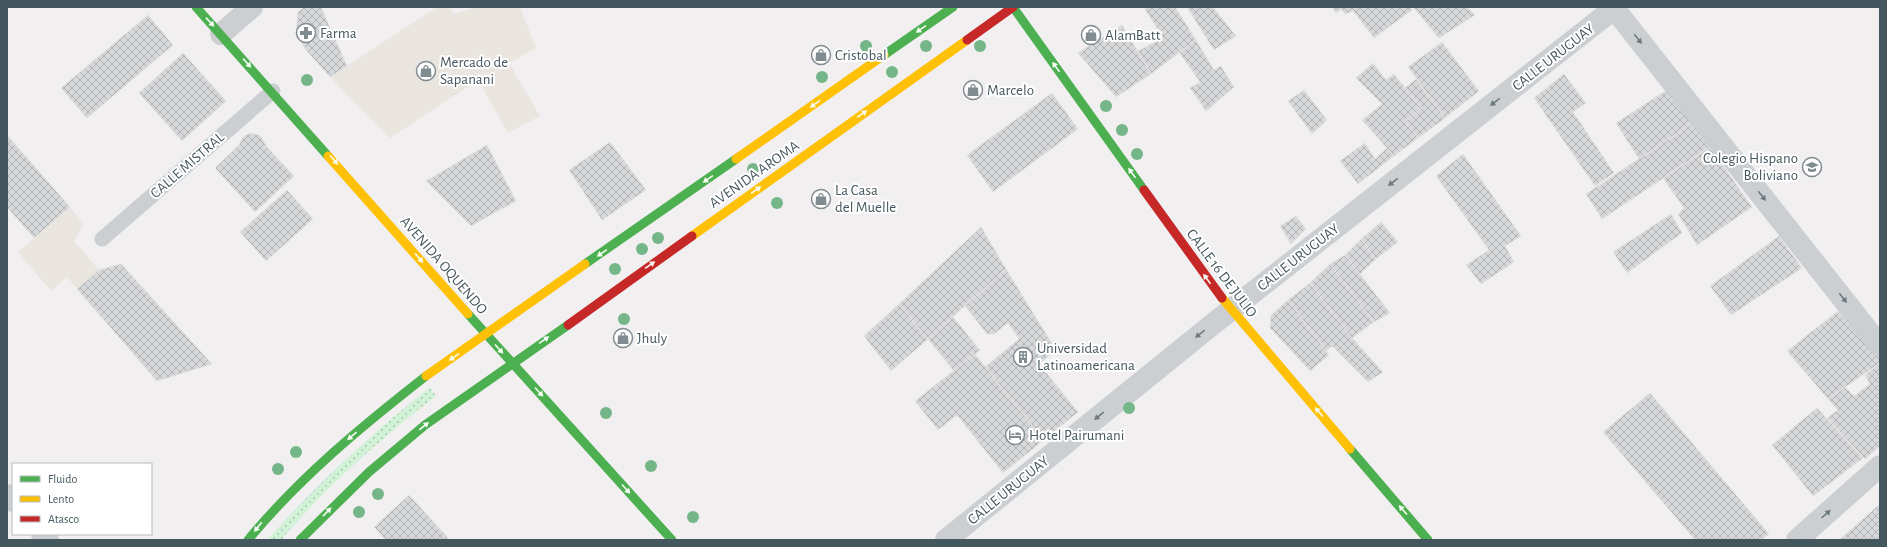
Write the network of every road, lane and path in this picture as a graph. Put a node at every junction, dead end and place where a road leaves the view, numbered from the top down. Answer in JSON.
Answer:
{"nodes":[{"id":1,"x":196,"y":7,"type":"edge"},
{"id":2,"x":252,"y":7,"type":"edge"},
{"id":3,"x":953,"y":7,"type":"edge"},
{"id":4,"x":1013,"y":7,"type":"edge"},
{"id":5,"x":1614,"y":8,"type":"edge"},
{"id":6,"x":221,"y":34,"type":"junction"},
{"id":7,"x":273,"y":92,"type":"junction"},
{"id":8,"x":102,"y":239,"type":"dead end"},
{"id":9,"x":1231,"y":310,"type":"junction"},
{"id":10,"x":486,"y":334,"type":"junction"},
{"id":11,"x":1880,"y":346,"type":"edge"},
{"id":12,"x":513,"y":364,"type":"junction"},
{"id":13,"x":1880,"y":466,"type":"edge"},
{"id":14,"x":248,"y":540,"type":"edge"},
{"id":15,"x":300,"y":540,"type":"edge"},
{"id":16,"x":672,"y":540,"type":"edge"},
{"id":17,"x":946,"y":540,"type":"edge"},
{"id":18,"x":1428,"y":540,"type":"edge"},
{"id":19,"x":1797,"y":540,"type":"edge"}],
"edges":[{"from":1,"to":6,"type":"main road","name":"AVENIDA OQUENDO","one_way":true},
{"from":2,"to":6,"type":"street"},
{"from":3,"to":10,"type":"main road","name":"AVENIDA AROMA","one_way":true},
{"from":9,"to":4,"type":"main road","name":"CALLE 16 DE JULIO","one_way":true},
{"from":12,"to":4,"type":"main road","name":"AVENIDA AROMA","one_way":true},
{"from":5,"to":9,"type":"street","name":"CALLE URUGUAY","one_way":true},
{"from":5,"to":11,"type":"street","one_way":true},
{"from":6,"to":7,"type":"main road","name":"AVENIDA OQUENDO","one_way":true},
{"from":7,"to":8,"type":"lane","name":"CALLE MISTRAL"},
{"from":7,"to":10,"type":"main road","name":"AVENIDA OQUENDO","one_way":true},
{"from":9,"to":17,"type":"street","name":"CALLE URUGUAY","one_way":true},
{"from":18,"to":9,"type":"main road","name":"CALLE 16 DE JULIO","one_way":true},
{"from":10,"to":12,"type":"main road","name":"AVENIDA OQUENDO","one_way":true},
{"from":10,"to":14,"type":"main road","name":"AVENIDA AROMA","one_way":true},
{"from":15,"to":12,"type":"main road","name":"AVENIDA AROMA","one_way":true},
{"from":12,"to":16,"type":"main road","name":"AVENIDA OQUENDO","one_way":true},
{"from":19,"to":13,"type":"street","one_way":true}]}
